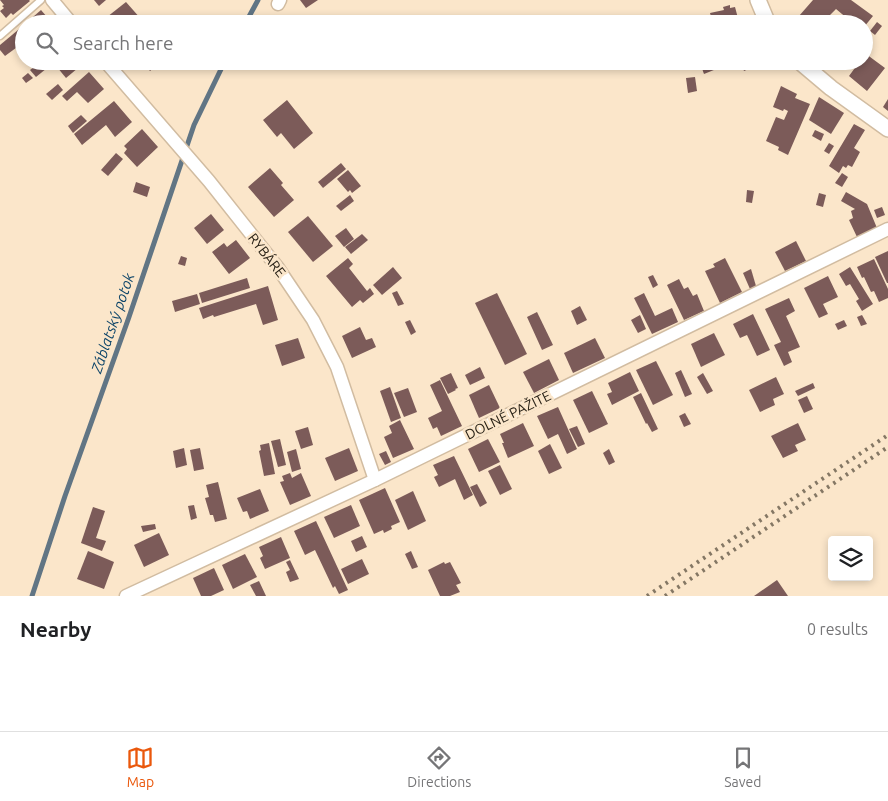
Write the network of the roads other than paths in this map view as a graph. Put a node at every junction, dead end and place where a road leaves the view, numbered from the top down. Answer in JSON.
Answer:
{"nodes":[{"id":1,"x":41,"y":0,"type":"edge"},
{"id":2,"x":52,"y":0,"type":"edge"},
{"id":3,"x":758,"y":0,"type":"edge"},
{"id":4,"x":24,"y":15,"type":"edge"},
{"id":5,"x":64,"y":15,"type":"edge"},
{"id":6,"x":764,"y":15,"type":"edge"},
{"id":7,"x":15,"y":23,"type":"edge"},
{"id":8,"x":0,"y":36,"type":"edge"},
{"id":9,"x":113,"y":70,"type":"edge"},
{"id":10,"x":810,"y":70,"type":"edge"},
{"id":11,"x":888,"y":129,"type":"edge"},
{"id":12,"x":888,"y":229,"type":"edge"},
{"id":13,"x":375,"y":480,"type":"junction"},
{"id":14,"x":126,"y":596,"type":"edge"}],
"edges":[{"from":1,"to":4,"type":"lane"},
{"from":2,"to":5,"type":"street"},
{"from":3,"to":6,"type":"street"},
{"from":7,"to":8,"type":"lane"},
{"from":9,"to":13,"type":"street","name":"RYBÁRE"},
{"from":10,"to":11,"type":"street"},
{"from":12,"to":13,"type":"street","name":"DOLNÉ PAŽITE"},
{"from":13,"to":14,"type":"street","name":"DOLNÉ PAŽITE"}]}
